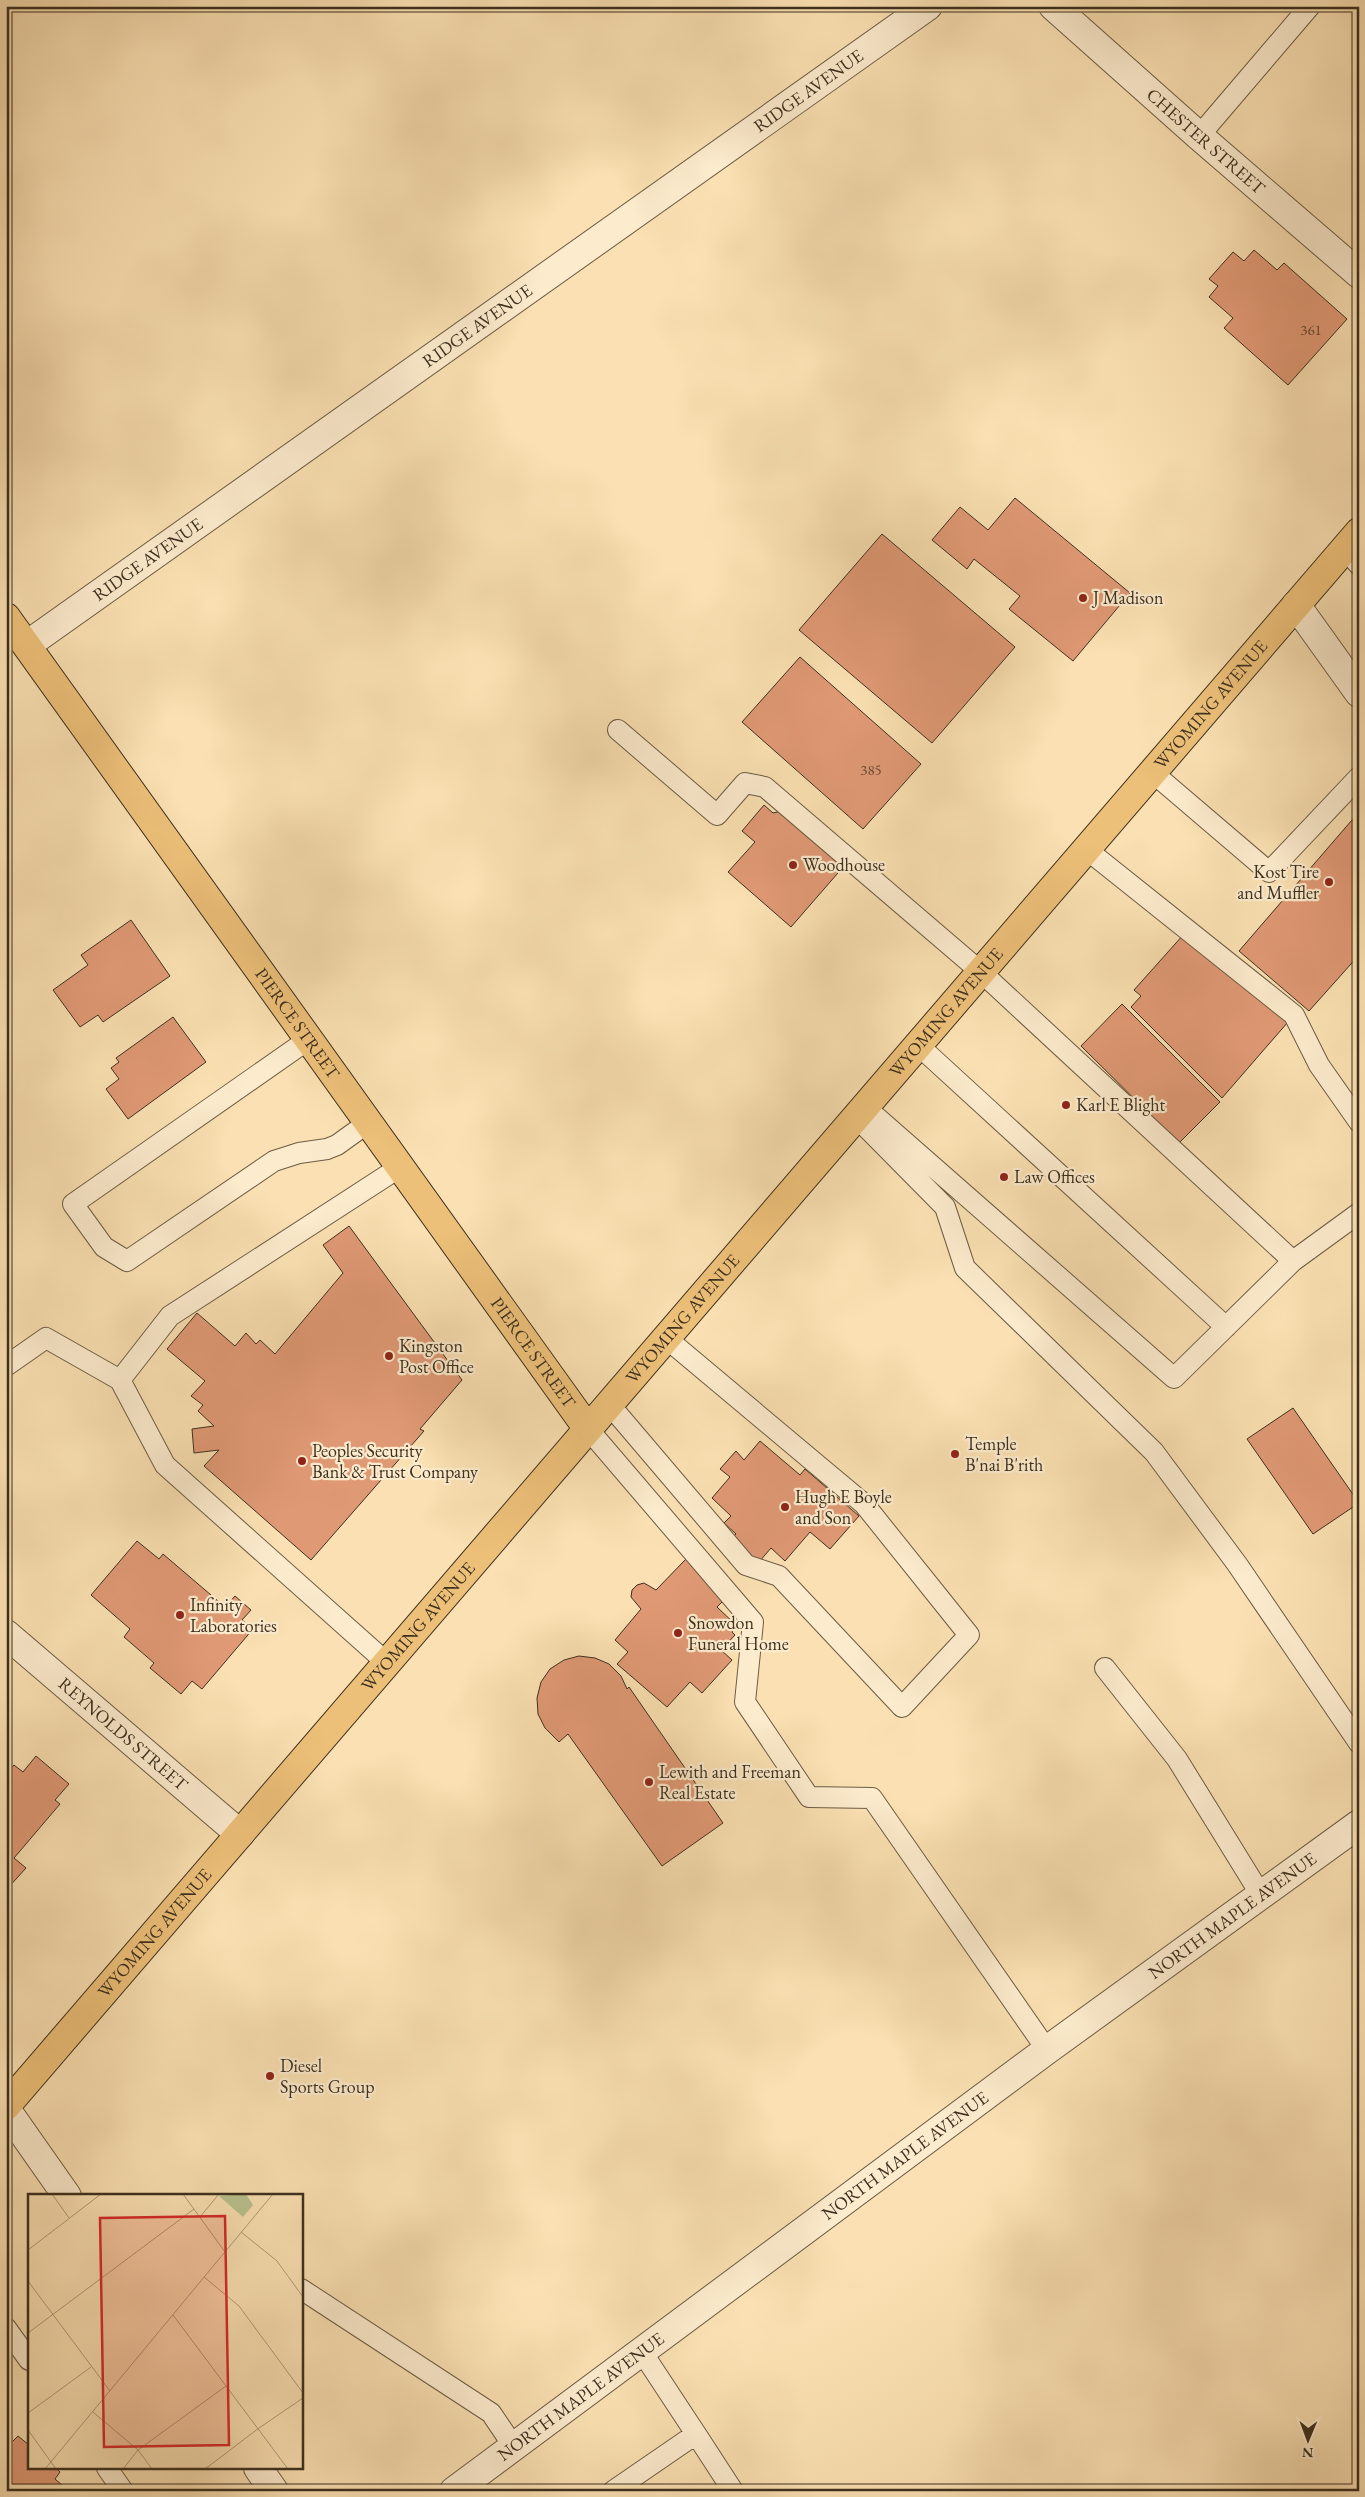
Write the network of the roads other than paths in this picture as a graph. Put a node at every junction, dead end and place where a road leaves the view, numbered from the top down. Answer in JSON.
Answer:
{"nodes":[{"id":1,"x":928,"y":6,"type":"edge"},
{"id":2,"x":1053,"y":6,"type":"edge"},
{"id":3,"x":1310,"y":6,"type":"edge"},
{"id":4,"x":1199,"y":136,"type":"junction"},
{"id":5,"x":1359,"y":274,"type":"edge"},
{"id":6,"x":1354,"y":549,"type":"edge"},
{"id":7,"x":1296,"y":605,"type":"junction"},
{"id":8,"x":6,"y":617,"type":"edge"},
{"id":9,"x":27,"y":644,"type":"junction"},
{"id":10,"x":1359,"y":693,"type":"edge"},
{"id":11,"x":618,"y":730,"type":"dead end"},
{"id":12,"x":1152,"y":772,"type":"junction"},
{"id":13,"x":1359,"y":777,"type":"edge"},
{"id":14,"x":1086,"y":849,"type":"junction"},
{"id":15,"x":981,"y":972,"type":"junction"},
{"id":16,"x":310,"y":1039,"type":"junction"},
{"id":17,"x":918,"y":1045,"type":"junction"},
{"id":18,"x":861,"y":1112,"type":"junction"},
{"id":19,"x":369,"y":1122,"type":"junction"},
{"id":20,"x":1359,"y":1122,"type":"edge"},
{"id":21,"x":400,"y":1166,"type":"junction"},
{"id":22,"x":1359,"y":1213,"type":"edge"},
{"id":23,"x":1292,"y":1261,"type":"junction"},
{"id":24,"x":1226,"y":1326,"type":"junction"},
{"id":25,"x":666,"y":1338,"type":"junction"},
{"id":26,"x":6,"y":1366,"type":"edge"},
{"id":27,"x":120,"y":1380,"type":"junction"},
{"id":28,"x":609,"y":1404,"type":"junction"},
{"id":29,"x":588,"y":1429,"type":"junction"},
{"id":30,"x":6,"y":1634,"type":"edge"},
{"id":31,"x":387,"y":1663,"type":"junction"},
{"id":32,"x":1104,"y":1668,"type":"dead end"},
{"id":33,"x":1359,"y":1744,"type":"edge"},
{"id":34,"x":1359,"y":1824,"type":"edge"},
{"id":35,"x":240,"y":1834,"type":"junction"},
{"id":36,"x":1261,"y":1895,"type":"junction"},
{"id":37,"x":1047,"y":2050,"type":"junction"},
{"id":38,"x":6,"y":2107,"type":"edge"},
{"id":39,"x":66,"y":2194,"type":"edge"},
{"id":40,"x":302,"y":2290,"type":"edge"},
{"id":41,"x":6,"y":2328,"type":"edge"},
{"id":42,"x":642,"y":2352,"type":"junction"},
{"id":43,"x":28,"y":2359,"type":"edge"},
{"id":44,"x":696,"y":2434,"type":"junction"},
{"id":45,"x":514,"y":2447,"type":"junction"},
{"id":46,"x":108,"y":2470,"type":"edge"},
{"id":47,"x":259,"y":2470,"type":"edge"},
{"id":48,"x":123,"y":2491,"type":"edge"},
{"id":49,"x":274,"y":2491,"type":"edge"},
{"id":50,"x":454,"y":2491,"type":"edge"},
{"id":51,"x":613,"y":2491,"type":"edge"},
{"id":52,"x":733,"y":2491,"type":"edge"}],
"edges":[{"from":1,"to":9,"type":"street","name":"RIDGE AVENUE"},
{"from":2,"to":4,"type":"street","name":"CHESTER STREET"},
{"from":3,"to":4,"type":"lane"},
{"from":4,"to":5,"type":"street","name":"CHESTER STREET"},
{"from":6,"to":7,"type":"main road","name":"WYOMING AVENUE"},
{"from":7,"to":10,"type":"street"},
{"from":7,"to":12,"type":"main road","name":"WYOMING AVENUE"},
{"from":8,"to":9,"type":"main road","name":"PIERCE STREET"},
{"from":9,"to":16,"type":"main road","name":"PIERCE STREET"},
{"from":11,"to":15,"type":"lane"},
{"from":12,"to":13,"type":"lane"},
{"from":12,"to":14,"type":"main road","name":"WYOMING AVENUE"},
{"from":14,"to":15,"type":"main road","name":"WYOMING AVENUE"},
{"from":14,"to":20,"type":"lane"},
{"from":15,"to":17,"type":"main road","name":"WYOMING AVENUE"},
{"from":15,"to":23,"type":"lane"},
{"from":16,"to":19,"type":"main road","name":"PIERCE STREET"},
{"from":16,"to":19,"type":"lane"},
{"from":17,"to":18,"type":"main road","name":"WYOMING AVENUE"},
{"from":17,"to":24,"type":"lane"},
{"from":18,"to":24,"type":"lane"},
{"from":18,"to":25,"type":"main road","name":"WYOMING AVENUE"},
{"from":18,"to":33,"type":"lane"},
{"from":19,"to":21,"type":"main road","name":"PIERCE STREET"},
{"from":21,"to":27,"type":"lane"},
{"from":21,"to":29,"type":"main road","name":"PIERCE STREET"},
{"from":22,"to":23,"type":"lane"},
{"from":23,"to":24,"type":"lane"},
{"from":25,"to":28,"type":"main road","name":"WYOMING AVENUE"},
{"from":25,"to":28,"type":"lane"},
{"from":26,"to":27,"type":"lane"},
{"from":27,"to":31,"type":"lane"},
{"from":28,"to":29,"type":"main road","name":"WYOMING AVENUE"},
{"from":29,"to":31,"type":"main road","name":"WYOMING AVENUE"},
{"from":29,"to":37,"type":"lane"},
{"from":30,"to":35,"type":"street","name":"REYNOLDS STREET"},
{"from":31,"to":35,"type":"main road","name":"WYOMING AVENUE"},
{"from":32,"to":36,"type":"lane"},
{"from":34,"to":36,"type":"street","name":"NORTH MAPLE AVENUE"},
{"from":35,"to":38,"type":"main road","name":"WYOMING AVENUE"},
{"from":36,"to":37,"type":"street","name":"NORTH MAPLE AVENUE"},
{"from":37,"to":42,"type":"street","name":"NORTH MAPLE AVENUE"},
{"from":38,"to":39,"type":"street"},
{"from":40,"to":45,"type":"lane"},
{"from":41,"to":43,"type":"lane"},
{"from":42,"to":44,"type":"lane"},
{"from":42,"to":45,"type":"street","name":"NORTH MAPLE AVENUE"},
{"from":44,"to":51,"type":"lane"},
{"from":44,"to":52,"type":"lane"},
{"from":45,"to":50,"type":"street","name":"NORTH MAPLE AVENUE"},
{"from":46,"to":48,"type":"lane"},
{"from":47,"to":49,"type":"street"}]}
